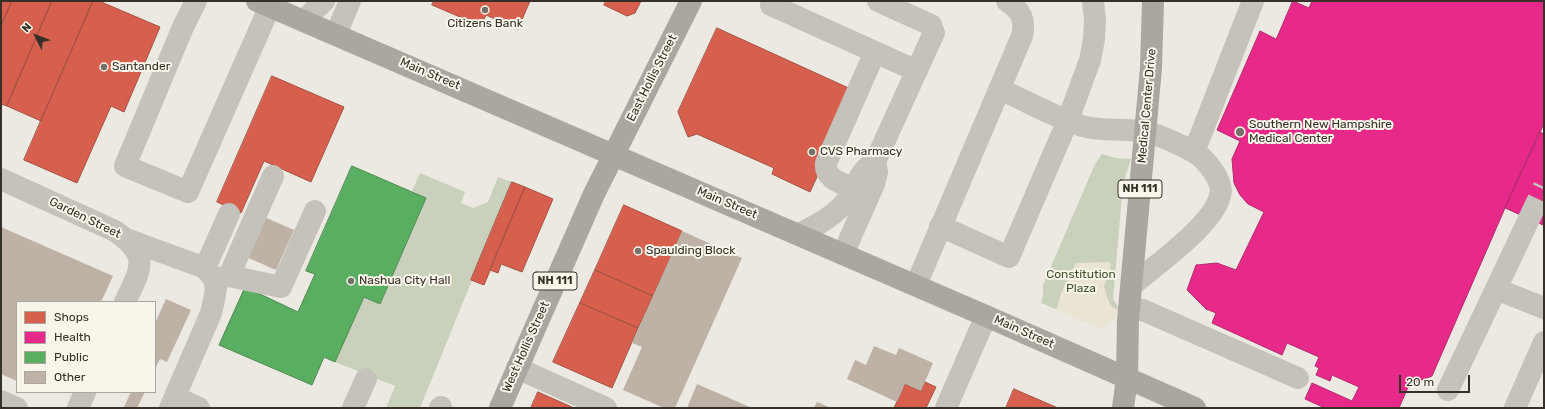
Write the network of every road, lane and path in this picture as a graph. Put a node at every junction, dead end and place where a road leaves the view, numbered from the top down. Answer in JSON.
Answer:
{"nodes":[{"id":1,"x":196,"y":1,"type":"edge"},
{"id":2,"x":324,"y":1,"type":"edge"},
{"id":3,"x":350,"y":1,"type":"edge"},
{"id":4,"x":691,"y":1,"type":"edge"},
{"id":5,"x":773,"y":1,"type":"edge"},
{"id":6,"x":878,"y":1,"type":"edge"},
{"id":7,"x":1007,"y":1,"type":"edge"},
{"id":8,"x":1093,"y":1,"type":"edge"},
{"id":9,"x":1153,"y":1,"type":"edge"},
{"id":10,"x":1253,"y":1,"type":"edge"},
{"id":11,"x":264,"y":4,"type":"edge"},
{"id":12,"x":304,"y":20,"type":"junction"},
{"id":13,"x":336,"y":34,"type":"junction"},
{"id":14,"x":875,"y":52,"type":"junction"},
{"id":15,"x":917,"y":71,"type":"junction"},
{"id":16,"x":1000,"y":89,"type":"junction"},
{"id":17,"x":1068,"y":120,"type":"junction"},
{"id":18,"x":1145,"y":132,"type":"junction"},
{"id":19,"x":1194,"y":152,"type":"junction"},
{"id":20,"x":613,"y":155,"type":"junction"},
{"id":21,"x":875,"y":162,"type":"junction"},
{"id":22,"x":273,"y":176,"type":"dead end"},
{"id":23,"x":1,"y":178,"type":"edge"},
{"id":24,"x":854,"y":189,"type":"junction"},
{"id":25,"x":315,"y":211,"type":"dead end"},
{"id":26,"x":229,"y":214,"type":"dead end"},
{"id":27,"x":1529,"y":219,"type":"tunnel mouth"},
{"id":28,"x":940,"y":226,"type":"junction"},
{"id":29,"x":799,"y":234,"type":"junction"},
{"id":30,"x":129,"y":240,"type":"junction"},
{"id":31,"x":843,"y":254,"type":"junction"},
{"id":32,"x":216,"y":274,"type":"junction"},
{"id":33,"x":1132,"y":285,"type":"junction"},
{"id":34,"x":916,"y":286,"type":"junction"},
{"id":35,"x":1496,"y":289,"type":"junction"},
{"id":36,"x":125,"y":301,"type":"edge"},
{"id":37,"x":1130,"y":307,"type":"junction"},
{"id":38,"x":1544,"y":308,"type":"edge"},
{"id":39,"x":986,"y":316,"type":"junction"},
{"id":40,"x":1544,"y":342,"type":"edge"},
{"id":41,"x":517,"y":368,"type":"junction"},
{"id":42,"x":1127,"y":378,"type":"junction"},
{"id":43,"x":1298,"y":378,"type":"dead end"},
{"id":44,"x":366,"y":379,"type":"dead end"},
{"id":45,"x":1448,"y":390,"type":"dead end"},
{"id":46,"x":85,"y":393,"type":"edge"},
{"id":47,"x":1,"y":401,"type":"edge"},
{"id":48,"x":173,"y":403,"type":"edge"},
{"id":49,"x":17,"y":408,"type":"edge"},
{"id":50,"x":78,"y":408,"type":"edge"},
{"id":51,"x":199,"y":408,"type":"edge"},
{"id":52,"x":353,"y":408,"type":"edge"},
{"id":53,"x":500,"y":408,"type":"edge"},
{"id":54,"x":606,"y":408,"type":"edge"},
{"id":55,"x":946,"y":408,"type":"edge"},
{"id":56,"x":1123,"y":408,"type":"edge"},
{"id":57,"x":1195,"y":408,"type":"edge"},
{"id":58,"x":1515,"y":408,"type":"edge"}],
"edges":[{"from":1,"to":11,"type":"street"},
{"from":2,"to":12,"type":"street"},
{"from":3,"to":13,"type":"street"},
{"from":4,"to":20,"type":"main road","name":"East Hollis Street","number":"NH 111"},
{"from":5,"to":14,"type":"street"},
{"from":6,"to":15,"type":"street"},
{"from":7,"to":16,"type":"street"},
{"from":8,"to":17,"type":"street"},
{"from":9,"to":18,"type":"main road","name":"Medical Center Drive","number":"NH 111"},
{"from":10,"to":19,"type":"street"},
{"from":11,"to":12,"type":"main road","name":"Main Street"},
{"from":12,"to":13,"type":"main road","name":"Main Street"},
{"from":13,"to":20,"type":"main road","name":"Main Street"},
{"from":14,"to":15,"type":"street"},
{"from":14,"to":24,"type":"street"},
{"from":15,"to":21,"type":"street"},
{"from":16,"to":17,"type":"street"},
{"from":16,"to":28,"type":"street"},
{"from":17,"to":18,"type":"street"},
{"from":17,"to":28,"type":"street"},
{"from":18,"to":19,"type":"street"},
{"from":18,"to":33,"type":"main road","name":"Medical Center Drive","number":"NH 111"},
{"from":19,"to":33,"type":"street"},
{"from":20,"to":29,"type":"main road","name":"Main Street"},
{"from":20,"to":41,"type":"main road","name":"West Hollis Street","number":"NH 111"},
{"from":21,"to":24,"type":"street"},
{"from":21,"to":31,"type":"street"},
{"from":22,"to":32,"type":"street"},
{"from":23,"to":30,"type":"street","name":"Garden Street"},
{"from":24,"to":29,"type":"street"},
{"from":25,"to":32,"type":"street"},
{"from":26,"to":32,"type":"street"},
{"from":27,"to":35,"type":"street"},
{"from":28,"to":34,"type":"street"},
{"from":29,"to":31,"type":"main road","name":"Main Street"},
{"from":30,"to":32,"type":"street"},
{"from":30,"to":36,"type":"street","name":"Garden Street"},
{"from":31,"to":34,"type":"main road","name":"Main Street"},
{"from":32,"to":48,"type":"street"},
{"from":33,"to":37,"type":"main road","name":"Medical Center Drive","number":"NH 111"},
{"from":34,"to":39,"type":"main road","name":"Main Street"},
{"from":35,"to":38,"type":"street"},
{"from":35,"to":45,"type":"street"},
{"from":37,"to":42,"type":"main road","name":"Medical Center Drive","number":"NH 111"},
{"from":37,"to":43,"type":"street"},
{"from":39,"to":42,"type":"main road","name":"Main Street"},
{"from":39,"to":55,"type":"street"},
{"from":40,"to":58,"type":"street"},
{"from":41,"to":53,"type":"main road","name":"West Hollis Street","number":"NH 111"},
{"from":41,"to":54,"type":"street"},
{"from":42,"to":56,"type":"main road","number":"NH 111"},
{"from":42,"to":57,"type":"main road","name":"Main Street"},
{"from":44,"to":52,"type":"street"},
{"from":46,"to":50,"type":"street"},
{"from":47,"to":49,"type":"street"},
{"from":48,"to":51,"type":"street"}]}
